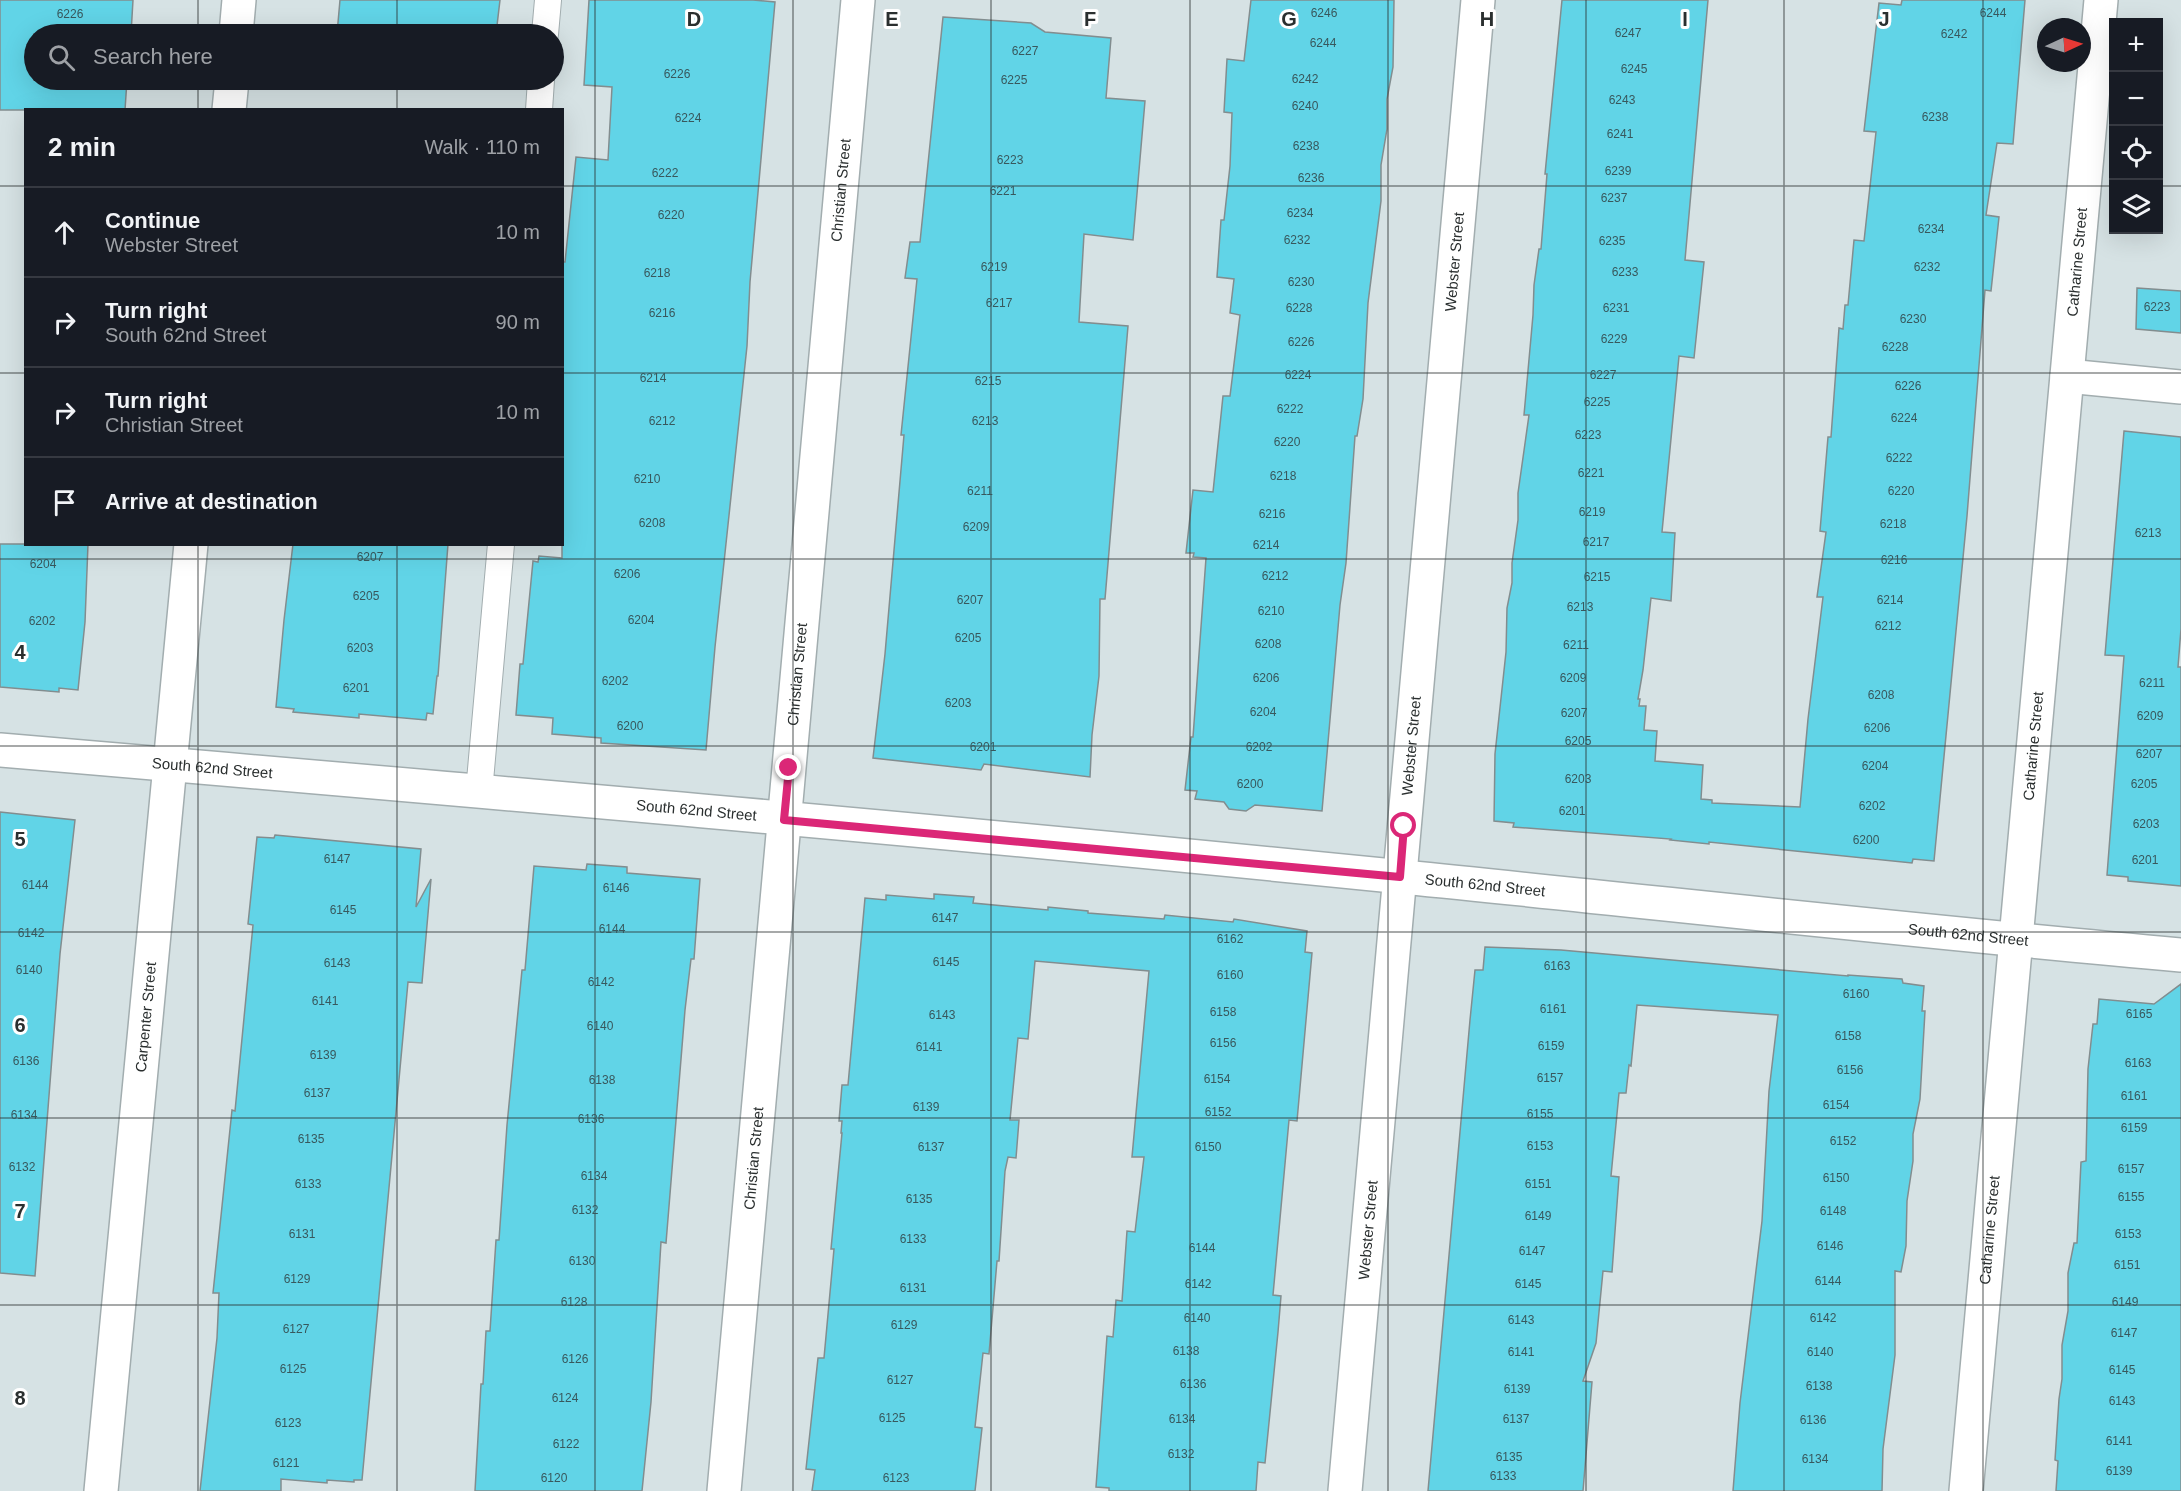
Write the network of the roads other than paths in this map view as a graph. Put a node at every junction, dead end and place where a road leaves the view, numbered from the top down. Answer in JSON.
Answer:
{"nodes":[{"id":1,"x":239,"y":0,"type":"edge"},
{"id":2,"x":548,"y":0,"type":"edge"},
{"id":3,"x":858,"y":0,"type":"edge"},
{"id":4,"x":1478,"y":0,"type":"edge"},
{"id":5,"x":2101,"y":0,"type":"edge"},
{"id":6,"x":237,"y":24,"type":"edge"},
{"id":7,"x":546,"y":24,"type":"edge"},
{"id":8,"x":231,"y":90,"type":"edge"},
{"id":9,"x":541,"y":90,"type":"edge"},
{"id":10,"x":230,"y":108,"type":"edge"},
{"id":11,"x":539,"y":108,"type":"edge"},
{"id":12,"x":2067,"y":376,"type":"junction"},
{"id":13,"x":2181,"y":387,"type":"edge"},
{"id":14,"x":191,"y":546,"type":"edge"},
{"id":15,"x":501,"y":546,"type":"edge"},
{"id":16,"x":0,"y":750,"type":"edge"},
{"id":17,"x":171,"y":765,"type":"junction"},
{"id":18,"x":479,"y":792,"type":"junction"},
{"id":19,"x":784,"y":820,"type":"junction"},
{"id":20,"x":1400,"y":877,"type":"junction"},
{"id":21,"x":2016,"y":940,"type":"junction"},
{"id":22,"x":2181,"y":955,"type":"edge"},
{"id":23,"x":101,"y":1491,"type":"edge"},
{"id":24,"x":723,"y":1491,"type":"edge"},
{"id":25,"x":1345,"y":1491,"type":"edge"},
{"id":26,"x":1966,"y":1491,"type":"edge"}],
"edges":[{"from":1,"to":6,"type":"street"},
{"from":2,"to":7,"type":"lane"},
{"from":3,"to":19,"type":"street","name":"Christian Street"},
{"from":4,"to":20,"type":"street","name":"Webster Street"},
{"from":5,"to":12,"type":"street","name":"Catharine Street"},
{"from":8,"to":10,"type":"street"},
{"from":9,"to":11,"type":"lane"},
{"from":12,"to":13,"type":"street"},
{"from":12,"to":21,"type":"street","name":"Catharine Street"},
{"from":14,"to":17,"type":"street","name":"Carpenter Street"},
{"from":15,"to":18,"type":"lane"},
{"from":16,"to":17,"type":"street","name":"South 62nd Street"},
{"from":17,"to":18,"type":"street","name":"South 62nd Street"},
{"from":17,"to":23,"type":"street","name":"Carpenter Street"},
{"from":18,"to":19,"type":"street","name":"South 62nd Street"},
{"from":19,"to":20,"type":"street","name":"South 62nd Street"},
{"from":19,"to":24,"type":"street","name":"Christian Street"},
{"from":20,"to":21,"type":"street","name":"South 62nd Street"},
{"from":20,"to":25,"type":"street","name":"Webster Street"},
{"from":21,"to":22,"type":"street","name":"South 62nd Street"},
{"from":21,"to":26,"type":"street","name":"Catharine Street"}]}
